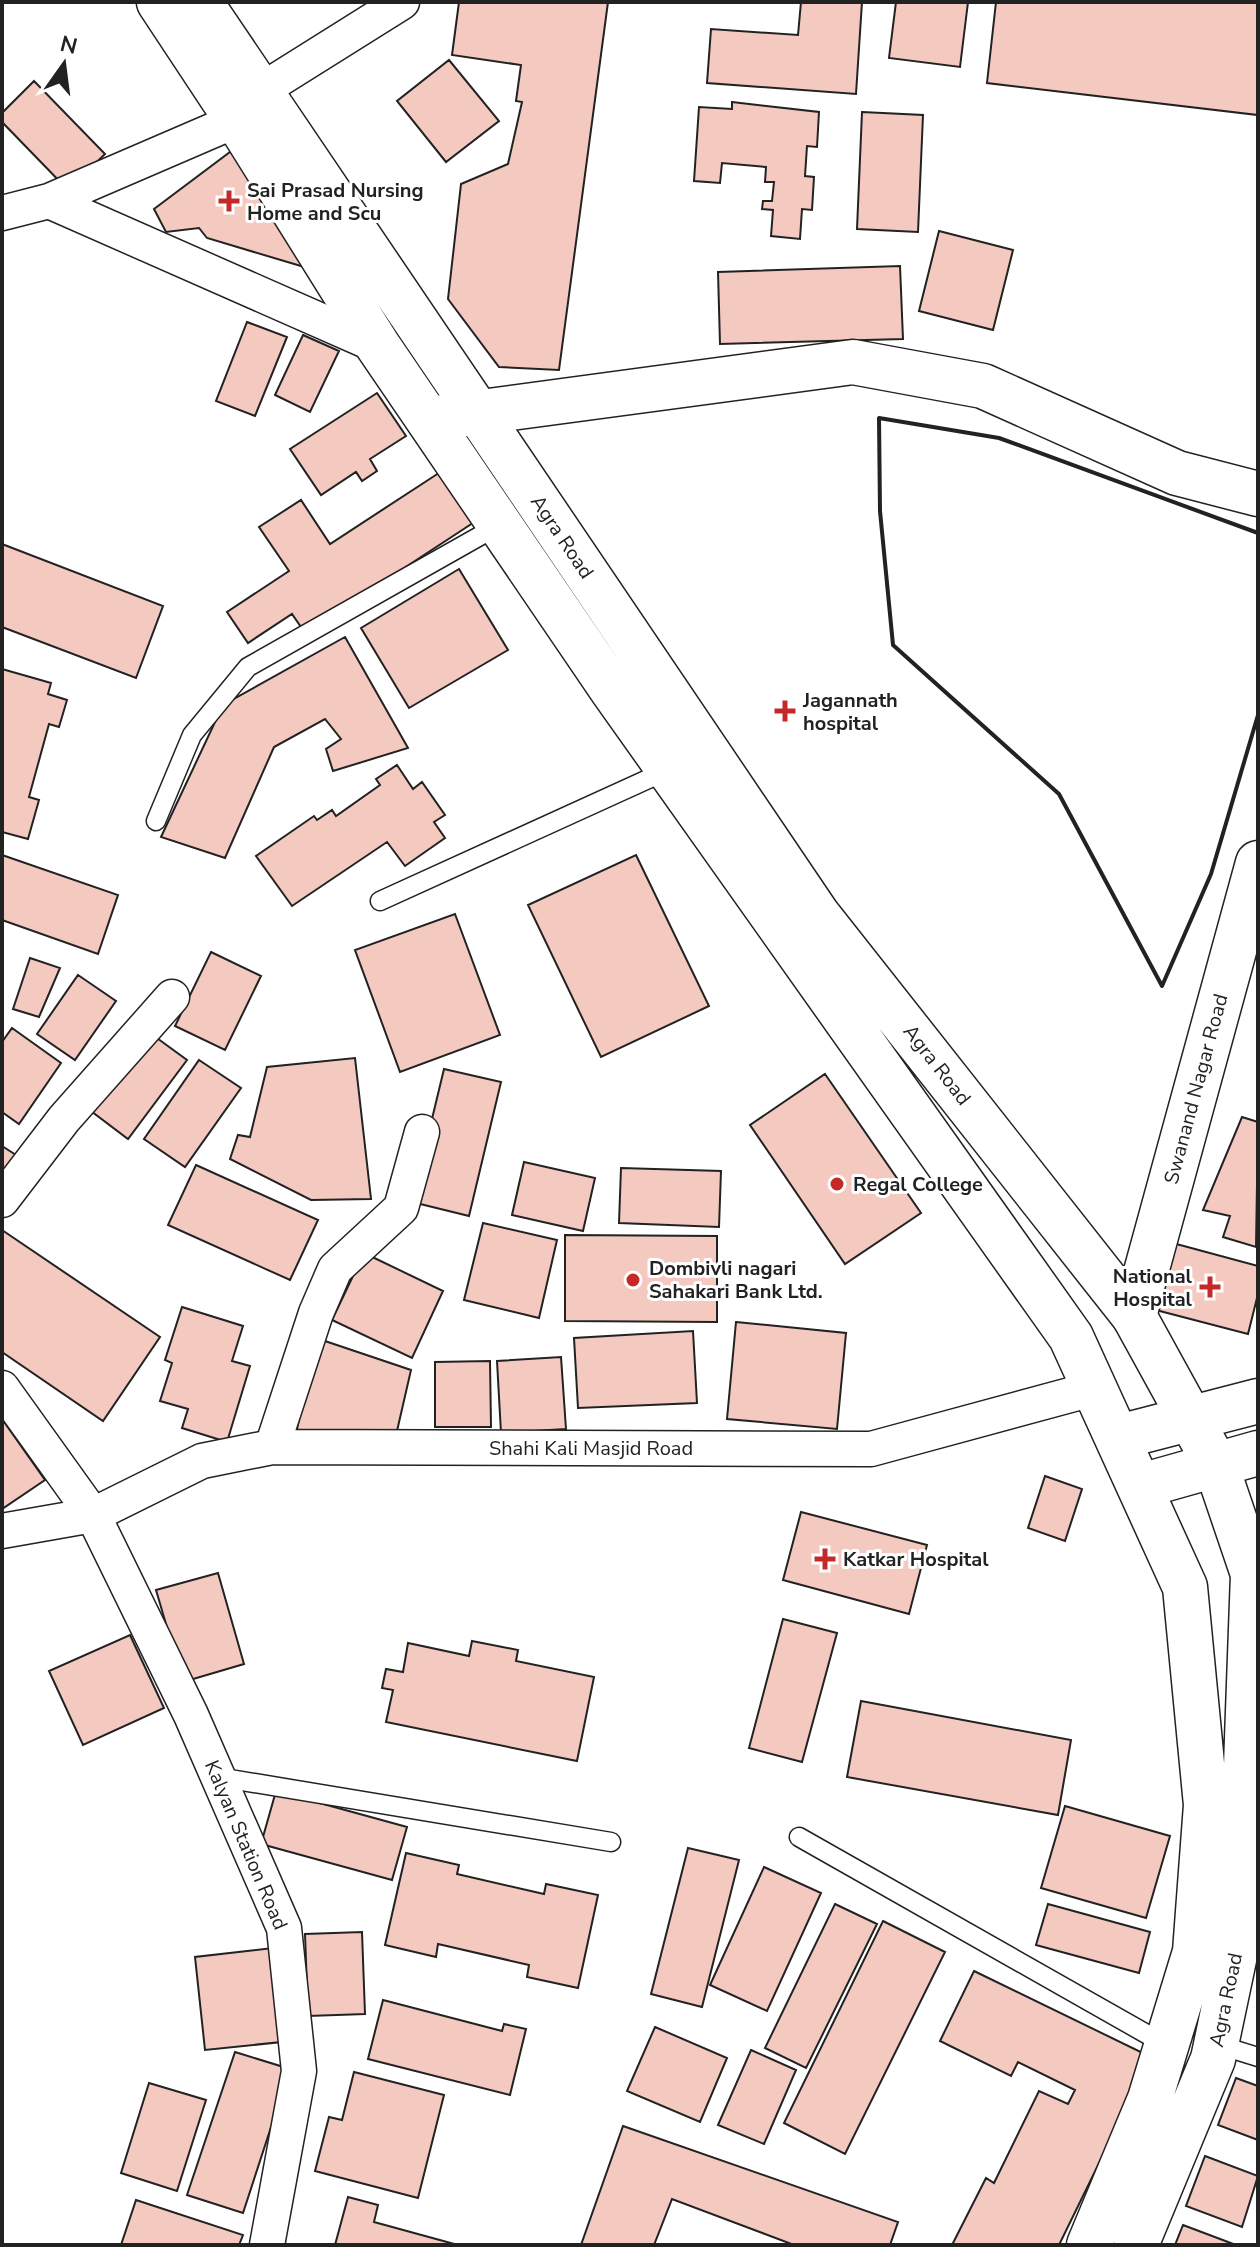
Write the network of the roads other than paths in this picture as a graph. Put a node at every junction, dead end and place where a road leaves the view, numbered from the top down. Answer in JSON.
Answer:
{"nodes":[{"id":1,"x":159,"y":2,"type":"edge"},
{"id":2,"x":200,"y":2,"type":"edge"},
{"id":3,"x":402,"y":2,"type":"edge"},
{"id":4,"x":248,"y":105,"type":"junction"},
{"id":5,"x":49,"y":201,"type":"junction"},
{"id":6,"x":2,"y":213,"type":"edge"},
{"id":7,"x":378,"y":346,"type":"junction"},
{"id":8,"x":479,"y":414,"type":"junction"},
{"id":9,"x":429,"y":419,"type":"junction"},
{"id":10,"x":1258,"y":494,"type":"edge"},
{"id":11,"x":501,"y":524,"type":"junction"},
{"id":12,"x":668,"y":770,"type":"junction"},
{"id":13,"x":156,"y":821,"type":"dead end"},
{"id":14,"x":1258,"y":863,"type":"edge"},
{"id":15,"x":380,"y":901,"type":"dead end"},
{"id":16,"x":172,"y":997,"type":"dead end"},
{"id":17,"x":422,"y":1132,"type":"dead end"},
{"id":18,"x":2,"y":1200,"type":"edge"},
{"id":19,"x":1134,"y":1316,"type":"junction"},
{"id":20,"x":2,"y":1388,"type":"edge"},
{"id":21,"x":1096,"y":1388,"type":"junction"},
{"id":22,"x":1253,"y":1416,"type":"edge"},
{"id":23,"x":1191,"y":1418,"type":"junction"},
{"id":24,"x":1119,"y":1437,"type":"junction"},
{"id":25,"x":272,"y":1447,"type":"junction"},
{"id":26,"x":1258,"y":1453,"type":"edge"},
{"id":27,"x":1216,"y":1465,"type":"junction"},
{"id":28,"x":1141,"y":1486,"type":"junction"},
{"id":29,"x":93,"y":1515,"type":"junction"},
{"id":30,"x":2,"y":1531,"type":"edge"},
{"id":31,"x":218,"y":1777,"type":"junction"},
{"id":32,"x":799,"y":1837,"type":"dead end"},
{"id":33,"x":611,"y":1842,"type":"dead end"},
{"id":34,"x":1251,"y":1849,"type":"edge"},
{"id":35,"x":1216,"y":2044,"type":"junction"},
{"id":36,"x":1166,"y":2045,"type":"junction"},
{"id":37,"x":1258,"y":2057,"type":"edge"},
{"id":38,"x":267,"y":2245,"type":"edge"},
{"id":39,"x":1089,"y":2245,"type":"edge"},
{"id":40,"x":1136,"y":2245,"type":"edge"}],
"edges":[{"from":1,"to":4,"type":"main road","name":"Agra Road"},
{"from":2,"to":4,"type":"main road","name":"Agra Road"},
{"from":3,"to":4,"type":"street"},
{"from":4,"to":5,"type":"street"},
{"from":4,"to":7,"type":"main road","name":"Agra Road"},
{"from":4,"to":8,"type":"main road","name":"Agra Road"},
{"from":5,"to":6,"type":"street"},
{"from":5,"to":7,"type":"street"},
{"from":7,"to":9,"type":"main road","name":"Agra Road"},
{"from":8,"to":9,"type":"main road"},
{"from":8,"to":10,"type":"main road"},
{"from":8,"to":19,"type":"main road","name":"Agra Road"},
{"from":9,"to":11,"type":"main road","name":"Agra Road"},
{"from":11,"to":12,"type":"main road","name":"Agra Road"},
{"from":11,"to":13,"type":"lane"},
{"from":12,"to":15,"type":"lane"},
{"from":12,"to":21,"type":"main road","name":"Agra Road"},
{"from":14,"to":19,"type":"main road","name":"Swanand Nagar Road"},
{"from":16,"to":18,"type":"street"},
{"from":17,"to":25,"type":"street"},
{"from":19,"to":23,"type":"main road","name":"Agra Road"},
{"from":20,"to":29,"type":"street","name":"Kalyan Station Road"},
{"from":21,"to":24,"type":"main road","name":"Agra Road"},
{"from":21,"to":25,"type":"street","name":"Shahi Kali Masjid Road"},
{"from":22,"to":23,"type":"main road"},
{"from":23,"to":24,"type":"main road"},
{"from":23,"to":27,"type":"main road","name":"Agra Road"},
{"from":24,"to":28,"type":"main road","name":"Agra Road"},
{"from":25,"to":29,"type":"street","name":"Shahi Kali Masjid Road"},
{"from":26,"to":27,"type":"main road"},
{"from":27,"to":28,"type":"main road"},
{"from":27,"to":34,"type":"main road","name":"Agra Road"},
{"from":28,"to":36,"type":"main road","name":"Agra Road"},
{"from":29,"to":30,"type":"street","name":"Shahi Kali Masjid Road"},
{"from":29,"to":31,"type":"street","name":"Kalyan Station Road"},
{"from":31,"to":33,"type":"lane"},
{"from":31,"to":38,"type":"street","name":"Kalyan Station Road"},
{"from":32,"to":36,"type":"lane"},
{"from":34,"to":35,"type":"main road","name":"Agra Road"},
{"from":35,"to":37,"type":"lane"},
{"from":35,"to":40,"type":"main road","name":"Agra Road"},
{"from":36,"to":39,"type":"main road","name":"Agra Road"}]}
